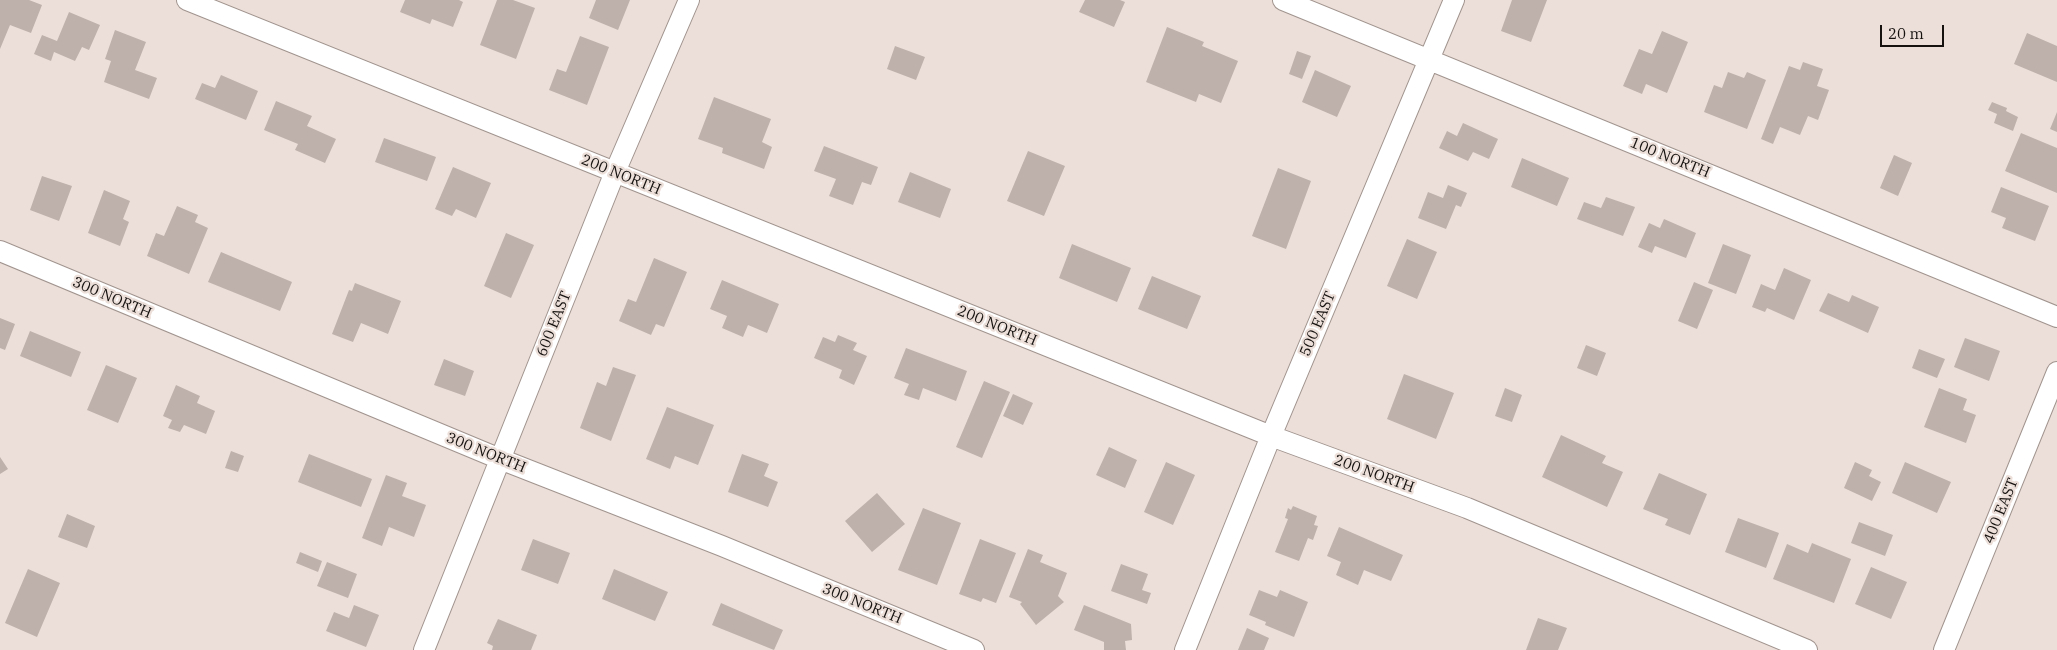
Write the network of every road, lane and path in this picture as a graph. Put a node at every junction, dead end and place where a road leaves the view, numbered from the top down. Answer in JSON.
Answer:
{"nodes":[{"id":1,"x":187,"y":0,"type":"edge"},
{"id":2,"x":689,"y":0,"type":"edge"},
{"id":3,"x":1283,"y":0,"type":"edge"},
{"id":4,"x":1454,"y":0,"type":"edge"},
{"id":5,"x":1430,"y":60,"type":"junction"},
{"id":6,"x":615,"y":172,"type":"junction"},
{"id":7,"x":0,"y":251,"type":"edge"},
{"id":8,"x":2057,"y":317,"type":"edge"},
{"id":9,"x":2057,"y":372,"type":"edge"},
{"id":10,"x":1271,"y":436,"type":"junction"},
{"id":11,"x":500,"y":459,"type":"junction"},
{"id":12,"x":424,"y":650,"type":"edge"},
{"id":13,"x":974,"y":650,"type":"edge"},
{"id":14,"x":1185,"y":650,"type":"edge"},
{"id":15,"x":1808,"y":650,"type":"edge"},
{"id":16,"x":1944,"y":650,"type":"edge"}],
"edges":[{"from":1,"to":6,"type":"street","name":"200 NORTH"},
{"from":2,"to":6,"type":"street","name":"600 EAST"},
{"from":3,"to":5,"type":"street","name":"100 NORTH"},
{"from":4,"to":5,"type":"street","name":"500 EAST"},
{"from":5,"to":8,"type":"street","name":"100 NORTH"},
{"from":5,"to":10,"type":"street","name":"500 EAST"},
{"from":6,"to":10,"type":"street","name":"200 NORTH"},
{"from":6,"to":11,"type":"street","name":"600 EAST"},
{"from":7,"to":11,"type":"street","name":"300 NORTH"},
{"from":9,"to":16,"type":"street","name":"400 EAST"},
{"from":10,"to":14,"type":"street","name":"500 EAST"},
{"from":10,"to":15,"type":"street","name":"200 NORTH"},
{"from":11,"to":12,"type":"street","name":"600 EAST"},
{"from":11,"to":13,"type":"street","name":"300 NORTH"}]}
